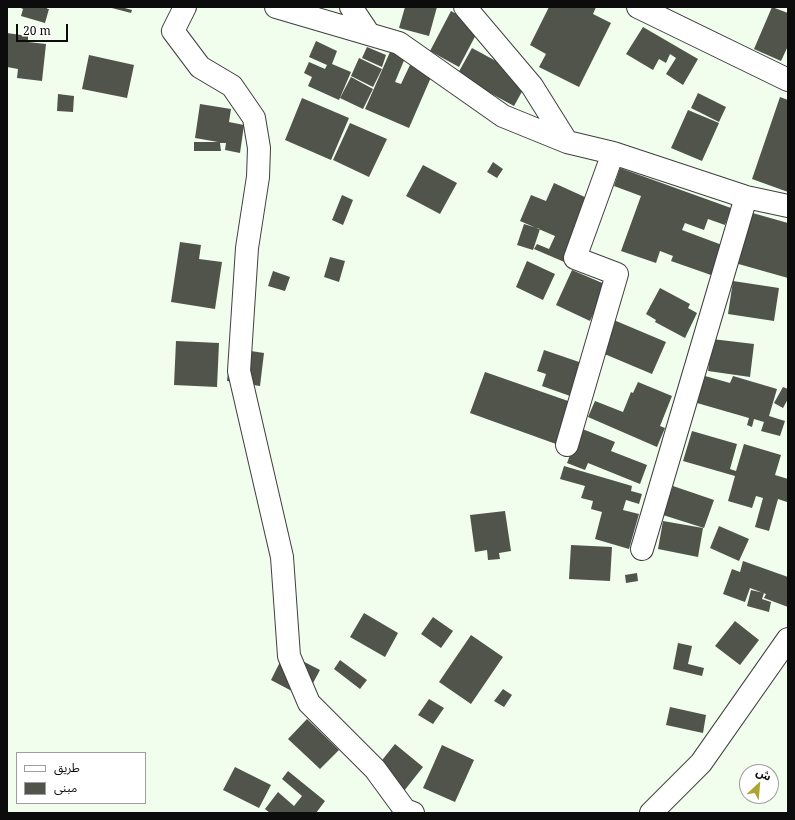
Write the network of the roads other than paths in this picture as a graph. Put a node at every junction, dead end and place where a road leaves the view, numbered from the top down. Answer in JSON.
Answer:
{"nodes":[{"id":1,"x":185,"y":7,"type":"edge"},
{"id":2,"x":276,"y":7,"type":"edge"},
{"id":3,"x":351,"y":7,"type":"edge"},
{"id":4,"x":465,"y":7,"type":"edge"},
{"id":5,"x":638,"y":7,"type":"edge"},
{"id":6,"x":369,"y":34,"type":"junction"},
{"id":7,"x":788,"y":80,"type":"edge"},
{"id":8,"x":567,"y":142,"type":"junction"},
{"id":9,"x":613,"y":153,"type":"junction"},
{"id":10,"x":746,"y":197,"type":"junction"},
{"id":11,"x":788,"y":206,"type":"edge"},
{"id":12,"x":567,"y":445,"type":"dead end"},
{"id":13,"x":642,"y":549,"type":"dead end"},
{"id":14,"x":788,"y":639,"type":"edge"},
{"id":15,"x":413,"y":813,"type":"edge"},
{"id":16,"x":651,"y":813,"type":"edge"}],
"edges":[{"from":1,"to":15,"type":"street"},
{"from":2,"to":6,"type":"street"},
{"from":3,"to":6,"type":"street"},
{"from":4,"to":8,"type":"street"},
{"from":5,"to":7,"type":"street"},
{"from":6,"to":8,"type":"street"},
{"from":8,"to":9,"type":"street"},
{"from":9,"to":10,"type":"street"},
{"from":9,"to":12,"type":"street"},
{"from":10,"to":11,"type":"street"},
{"from":10,"to":13,"type":"street"},
{"from":14,"to":16,"type":"street"}]}
